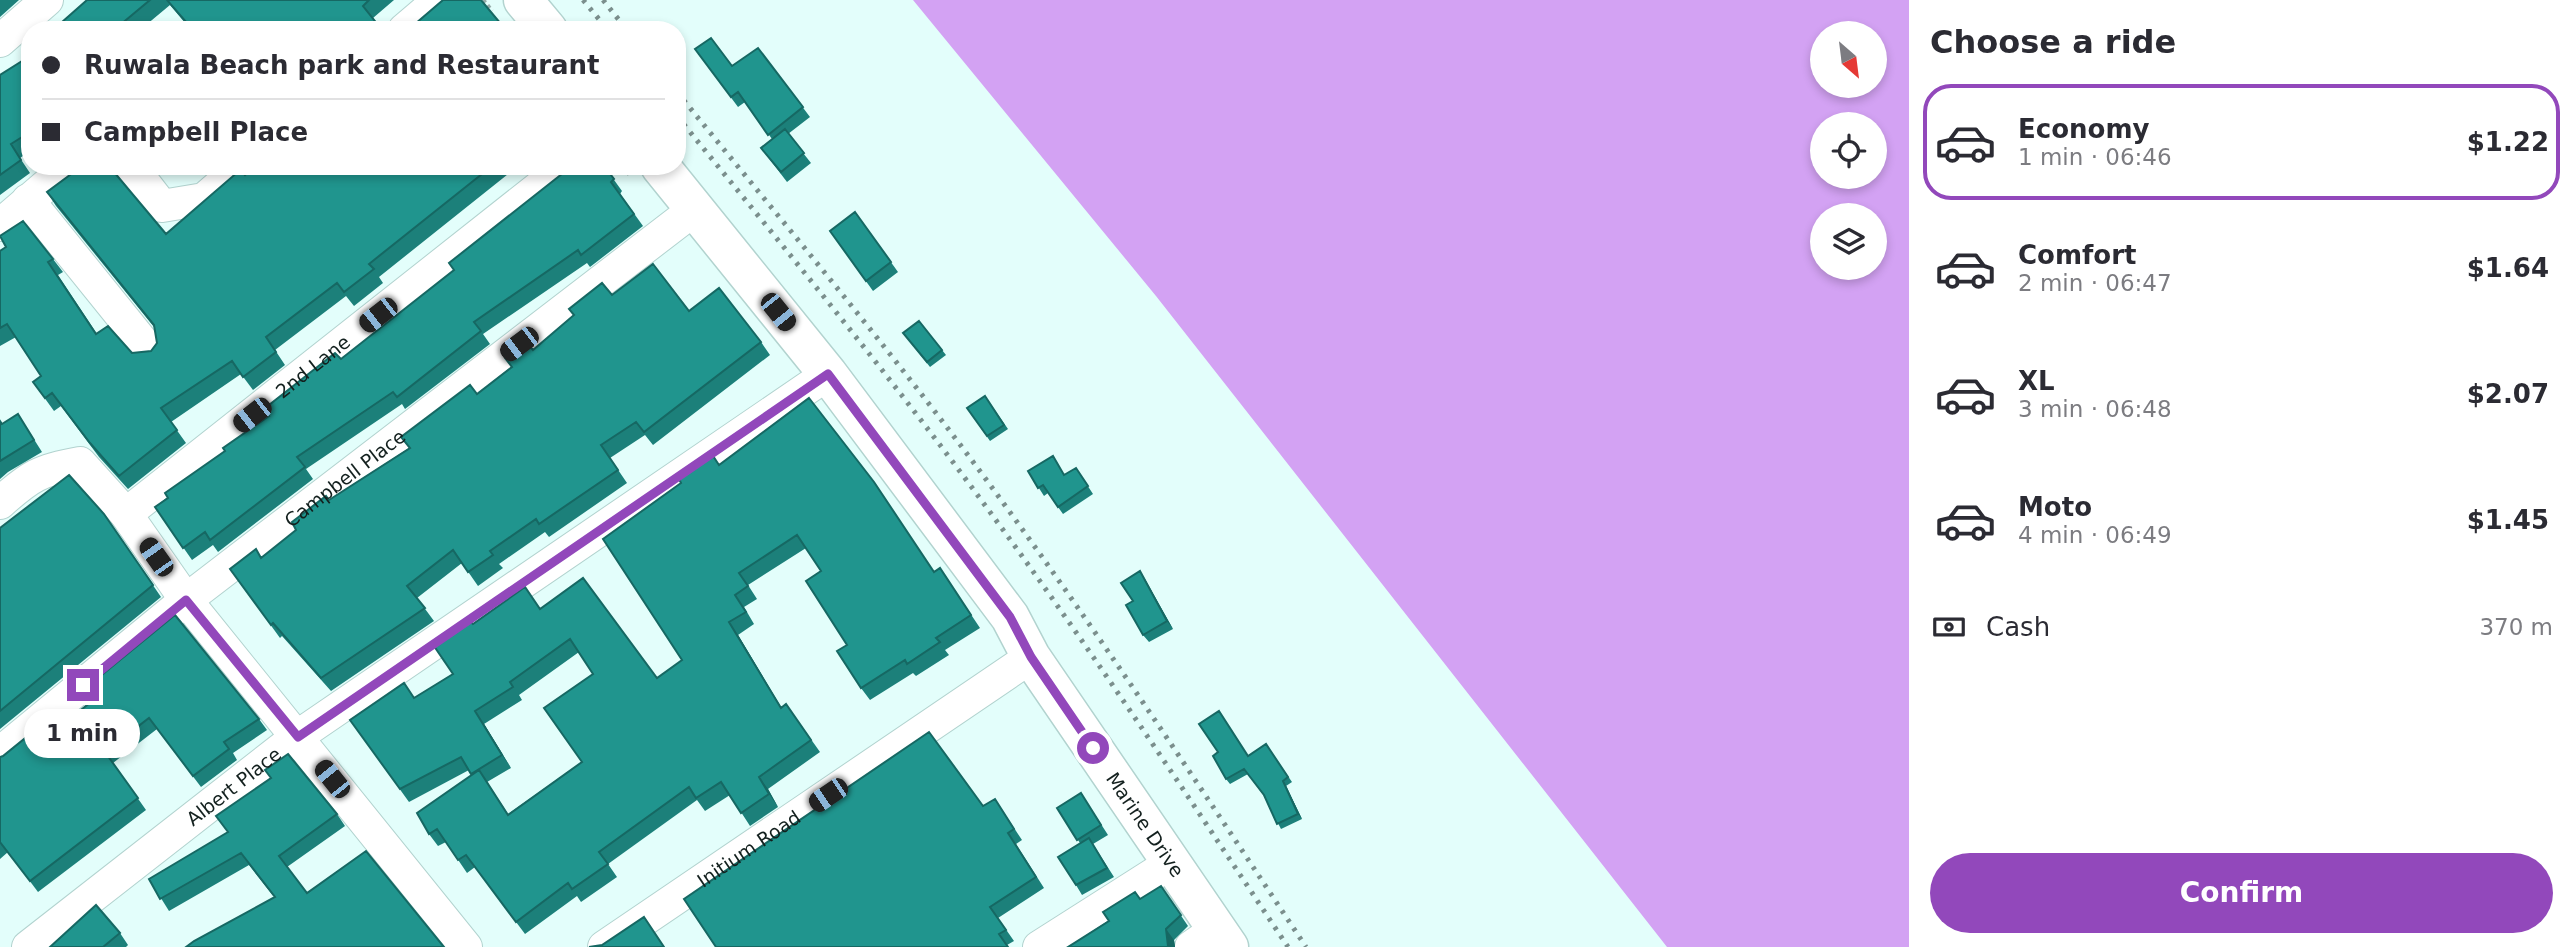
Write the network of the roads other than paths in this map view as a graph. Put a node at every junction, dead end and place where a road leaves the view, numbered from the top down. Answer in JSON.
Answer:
{"nodes":[{"id":1,"x":47,"y":0,"type":"edge"},
{"id":2,"x":439,"y":0,"type":"edge"},
{"id":3,"x":523,"y":0,"type":"edge"},
{"id":4,"x":23,"y":21,"type":"edge"},
{"id":5,"x":414,"y":21,"type":"edge"},
{"id":6,"x":540,"y":21,"type":"edge"},
{"id":7,"x":21,"y":23,"type":"edge"},
{"id":8,"x":0,"y":41,"type":"edge"},
{"id":9,"x":58,"y":175,"type":"edge"},
{"id":10,"x":138,"y":175,"type":"edge"},
{"id":11,"x":232,"y":175,"type":"edge"},
{"id":12,"x":555,"y":175,"type":"edge"},
{"id":13,"x":667,"y":175,"type":"edge"},
{"id":14,"x":28,"y":200,"type":"junction"},
{"id":15,"x":695,"y":209,"type":"junction"},
{"id":16,"x":0,"y":225,"type":"edge"},
{"id":17,"x":149,"y":351,"type":"edge"},
{"id":18,"x":828,"y":374,"type":"junction"},
{"id":19,"x":0,"y":503,"type":"edge"},
{"id":20,"x":126,"y":514,"type":"junction"},
{"id":21,"x":186,"y":600,"type":"junction"},
{"id":22,"x":1031,"y":657,"type":"junction"},
{"id":23,"x":298,"y":737,"type":"junction"},
{"id":24,"x":0,"y":753,"type":"edge"},
{"id":25,"x":1171,"y":863,"type":"junction"},
{"id":26,"x":1212,"y":941,"type":"edge"},
{"id":27,"x":28,"y":947,"type":"edge"},
{"id":28,"x":466,"y":947,"type":"edge"},
{"id":29,"x":604,"y":947,"type":"edge"},
{"id":30,"x":1039,"y":947,"type":"edge"}],
"edges":[{"from":1,"to":4,"type":"street"},
{"from":2,"to":5,"type":"street"},
{"from":3,"to":6,"type":"main road"},
{"from":7,"to":8,"type":"street"},
{"from":9,"to":14,"type":"street"},
{"from":10,"to":11,"type":"street"},
{"from":12,"to":20,"type":"street","name":"2nd Lane"},
{"from":13,"to":15,"type":"main road","name":"Marine Drive"},
{"from":14,"to":16,"type":"street"},
{"from":14,"to":17,"type":"street"},
{"from":15,"to":18,"type":"main road","name":"Marine Drive"},
{"from":15,"to":21,"type":"street","name":"Campbell Place"},
{"from":18,"to":22,"type":"main road","name":"Marine Drive"},
{"from":18,"to":23,"type":"street","name":"Albert Place"},
{"from":19,"to":20,"type":"street"},
{"from":20,"to":21,"type":"street"},
{"from":21,"to":23,"type":"street"},
{"from":21,"to":24,"type":"street","name":"Campbell Place"},
{"from":22,"to":25,"type":"main road","name":"Marine Drive"},
{"from":22,"to":29,"type":"street","name":"Initium Road"},
{"from":23,"to":27,"type":"street","name":"Albert Place"},
{"from":23,"to":28,"type":"street"},
{"from":25,"to":26,"type":"main road","name":"Marine Drive"},
{"from":25,"to":30,"type":"street"}]}
